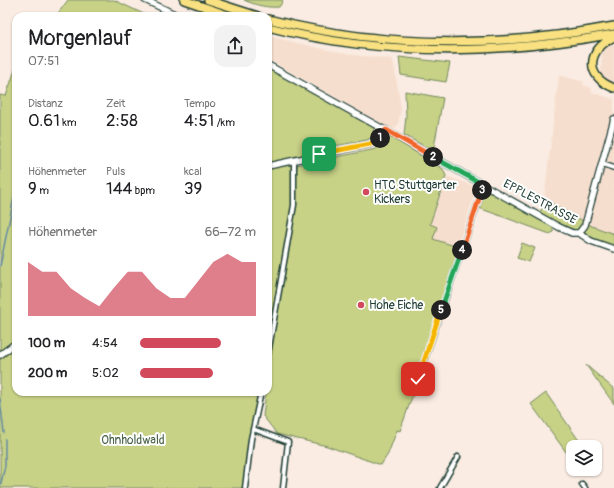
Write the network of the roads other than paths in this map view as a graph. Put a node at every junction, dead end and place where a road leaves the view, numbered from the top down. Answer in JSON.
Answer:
{"nodes":[{"id":1,"x":145,"y":0,"type":"edge"},
{"id":2,"x":184,"y":0,"type":"edge"},
{"id":3,"x":208,"y":0,"type":"edge"},
{"id":4,"x":170,"y":12,"type":"edge"},
{"id":5,"x":219,"y":12,"type":"edge"},
{"id":6,"x":246,"y":12,"type":"edge"},
{"id":7,"x":272,"y":19,"type":"edge"},
{"id":8,"x":614,"y":26,"type":"edge"},
{"id":9,"x":272,"y":28,"type":"edge"},
{"id":10,"x":614,"y":34,"type":"edge"},
{"id":11,"x":614,"y":37,"type":"edge"},
{"id":12,"x":272,"y":67,"type":"edge"},
{"id":13,"x":614,"y":88,"type":"edge"},
{"id":14,"x":614,"y":119,"type":"edge"},
{"id":15,"x":386,"y":130,"type":"junction"},
{"id":16,"x":294,"y":160,"type":"junction"},
{"id":17,"x":602,"y":164,"type":"junction"},
{"id":18,"x":272,"y":165,"type":"edge"},
{"id":19,"x":614,"y":168,"type":"edge"},
{"id":20,"x":484,"y":185,"type":"junction"},
{"id":21,"x":579,"y":233,"type":"junction"},
{"id":22,"x":614,"y":249,"type":"edge"},
{"id":23,"x":272,"y":331,"type":"edge"},
{"id":24,"x":12,"y":346,"type":"edge"},
{"id":25,"x":0,"y":355,"type":"edge"},
{"id":26,"x":418,"y":379,"type":"dead end"},
{"id":27,"x":260,"y":396,"type":"edge"},
{"id":28,"x":254,"y":427,"type":"junction"},
{"id":29,"x":458,"y":457,"type":"dead end"},
{"id":30,"x":582,"y":484,"type":"dead end"},
{"id":31,"x":245,"y":488,"type":"edge"},
{"id":32,"x":283,"y":488,"type":"edge"},
{"id":33,"x":440,"y":488,"type":"edge"},
{"id":34,"x":585,"y":488,"type":"edge"}],
"edges":[{"from":1,"to":4,"type":"main road"},
{"from":2,"to":5,"type":"highway"},
{"from":3,"to":6,"type":"highway"},
{"from":7,"to":8,"type":"highway"},
{"from":9,"to":10,"type":"highway"},
{"from":11,"to":13,"type":"highway"},
{"from":12,"to":15,"type":"main road","name":"EPPLESTRASSE"},
{"from":14,"to":17,"type":"main road"},
{"from":15,"to":16,"type":"main road"},
{"from":15,"to":20,"type":"main road","name":"EPPLESTRASSE"},
{"from":16,"to":18,"type":"main road"},
{"from":16,"to":23,"type":"street"},
{"from":17,"to":19,"type":"street"},
{"from":17,"to":21,"type":"main road"},
{"from":20,"to":21,"type":"main road","name":"EPPLESTRASSE"},
{"from":20,"to":26,"type":"street"},
{"from":21,"to":22,"type":"main road","name":"EPPLESTRASSE"},
{"from":24,"to":25,"type":"main road"},
{"from":27,"to":28,"type":"street"},
{"from":28,"to":31,"type":"street"},
{"from":28,"to":32,"type":"street"},
{"from":29,"to":33,"type":"street"},
{"from":30,"to":34,"type":"street"}]}
